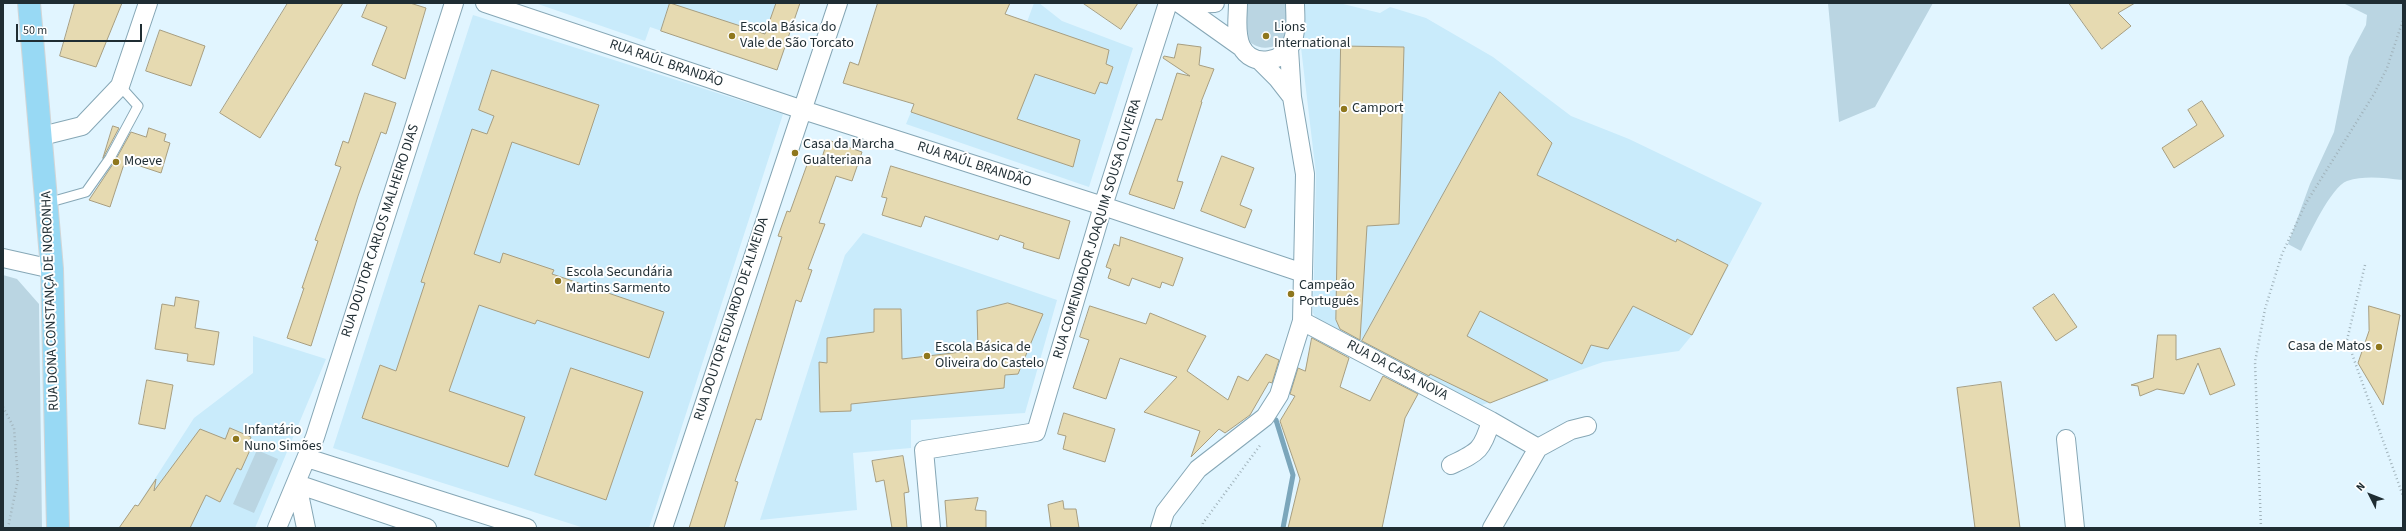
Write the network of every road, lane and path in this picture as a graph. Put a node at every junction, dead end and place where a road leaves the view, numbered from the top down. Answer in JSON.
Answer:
{"nodes":[{"id":1,"x":30,"y":3,"type":"edge"},
{"id":2,"x":148,"y":3,"type":"edge"},
{"id":3,"x":454,"y":3,"type":"edge"},
{"id":4,"x":485,"y":3,"type":"edge"},
{"id":5,"x":838,"y":3,"type":"edge"},
{"id":6,"x":1175,"y":3,"type":"edge"},
{"id":7,"x":1215,"y":3,"type":"edge"},
{"id":8,"x":1238,"y":3,"type":"edge"},
{"id":9,"x":1295,"y":3,"type":"edge"},
{"id":10,"x":2403,"y":20,"type":"edge"},
{"id":11,"x":1241,"y":47,"type":"junction"},
{"id":12,"x":1289,"y":49,"type":"junction"},
{"id":13,"x":1259,"y":60,"type":"junction"},
{"id":14,"x":120,"y":86,"type":"junction"},
{"id":15,"x":1292,"y":98,"type":"junction"},
{"id":16,"x":803,"y":110,"type":"junction"},
{"id":17,"x":42,"y":136,"type":"junction"},
{"id":18,"x":47,"y":203,"type":"junction"},
{"id":19,"x":1103,"y":206,"type":"junction"},
{"id":20,"x":3,"y":258,"type":"edge"},
{"id":21,"x":2365,"y":265,"type":"dead end"},
{"id":22,"x":52,"y":269,"type":"junction"},
{"id":23,"x":1303,"y":273,"type":"junction"},
{"id":24,"x":1302,"y":321,"type":"junction"},
{"id":25,"x":3,"y":407,"type":"edge"},
{"id":26,"x":1491,"y":421,"type":"junction"},
{"id":27,"x":1587,"y":426,"type":"dead end"},
{"id":28,"x":2066,"y":439,"type":"dead end"},
{"id":29,"x":1261,"y":443,"type":"dead end"},
{"id":30,"x":1538,"y":448,"type":"junction"},
{"id":31,"x":306,"y":458,"type":"junction"},
{"id":32,"x":1451,"y":465,"type":"dead end"},
{"id":33,"x":296,"y":484,"type":"junction"},
{"id":34,"x":2403,"y":496,"type":"edge"},
{"id":35,"x":8,"y":528,"type":"edge"},
{"id":36,"x":58,"y":528,"type":"edge"},
{"id":37,"x":277,"y":528,"type":"edge"},
{"id":38,"x":306,"y":528,"type":"edge"},
{"id":39,"x":427,"y":528,"type":"edge"},
{"id":40,"x":527,"y":528,"type":"edge"},
{"id":41,"x":662,"y":528,"type":"edge"},
{"id":42,"x":931,"y":528,"type":"edge"},
{"id":43,"x":1160,"y":528,"type":"edge"},
{"id":44,"x":1202,"y":528,"type":"edge"},
{"id":45,"x":1492,"y":528,"type":"edge"},
{"id":46,"x":2075,"y":528,"type":"edge"},
{"id":47,"x":2261,"y":528,"type":"edge"}],
"edges":[{"from":1,"to":17,"type":"main road","name":"RUA DONA CONSTANÇA DE NORONHA"},
{"from":2,"to":14,"type":"street"},
{"from":3,"to":31,"type":"street","name":"RUA DOUTOR CARLOS MALHEIRO DIAS"},
{"from":4,"to":16,"type":"street","name":"RUA RAÚL BRANDÃO"},
{"from":5,"to":16,"type":"street","name":"RUA DOUTOR EDUARDO DE ALMEIDA"},
{"from":6,"to":7,"type":"street"},
{"from":6,"to":11,"type":"street"},
{"from":6,"to":19,"type":"street","name":"RUA COMENDADOR JOAQUIM SOUSA OLIVEIRA"},
{"from":8,"to":11,"type":"street"},
{"from":9,"to":12,"type":"street"},
{"from":10,"to":47,"type":"path"},
{"from":11,"to":13,"type":"street"},
{"from":12,"to":13,"type":"street"},
{"from":12,"to":15,"type":"street"},
{"from":13,"to":15,"type":"street"},
{"from":14,"to":17,"type":"street"},
{"from":14,"to":18,"type":"lane"},
{"from":15,"to":23,"type":"street"},
{"from":16,"to":19,"type":"street","name":"RUA RAÚL BRANDÃO"},
{"from":16,"to":41,"type":"street","name":"RUA DOUTOR EDUARDO DE ALMEIDA"},
{"from":17,"to":18,"type":"main road","name":"RUA DONA CONSTANÇA DE NORONHA"},
{"from":18,"to":22,"type":"main road","name":"RUA DONA CONSTANÇA DE NORONHA"},
{"from":19,"to":23,"type":"street","name":"RUA RAÚL BRANDÃO"},
{"from":19,"to":42,"type":"street","name":"RUA COMENDADOR JOAQUIM SOUSA OLIVEIRA"},
{"from":20,"to":22,"type":"street"},
{"from":21,"to":34,"type":"path"},
{"from":22,"to":36,"type":"main road","name":"RUA DONA CONSTANÇA DE NORONHA"},
{"from":23,"to":24,"type":"street"},
{"from":24,"to":26,"type":"street","name":"RUA DA CASA NOVA"},
{"from":24,"to":43,"type":"street"},
{"from":25,"to":35,"type":"path"},
{"from":26,"to":30,"type":"street","name":"RUA DA CASA NOVA"},
{"from":26,"to":32,"type":"street"},
{"from":27,"to":30,"type":"street"},
{"from":28,"to":46,"type":"street"},
{"from":29,"to":44,"type":"path"},
{"from":30,"to":45,"type":"street"},
{"from":31,"to":33,"type":"street","name":"RUA DOUTOR CARLOS MALHEIRO DIAS"},
{"from":31,"to":40,"type":"street"},
{"from":33,"to":37,"type":"street","name":"RUA DOUTOR CARLOS MALHEIRO DIAS"},
{"from":33,"to":38,"type":"street"},
{"from":33,"to":39,"type":"street"}]}
